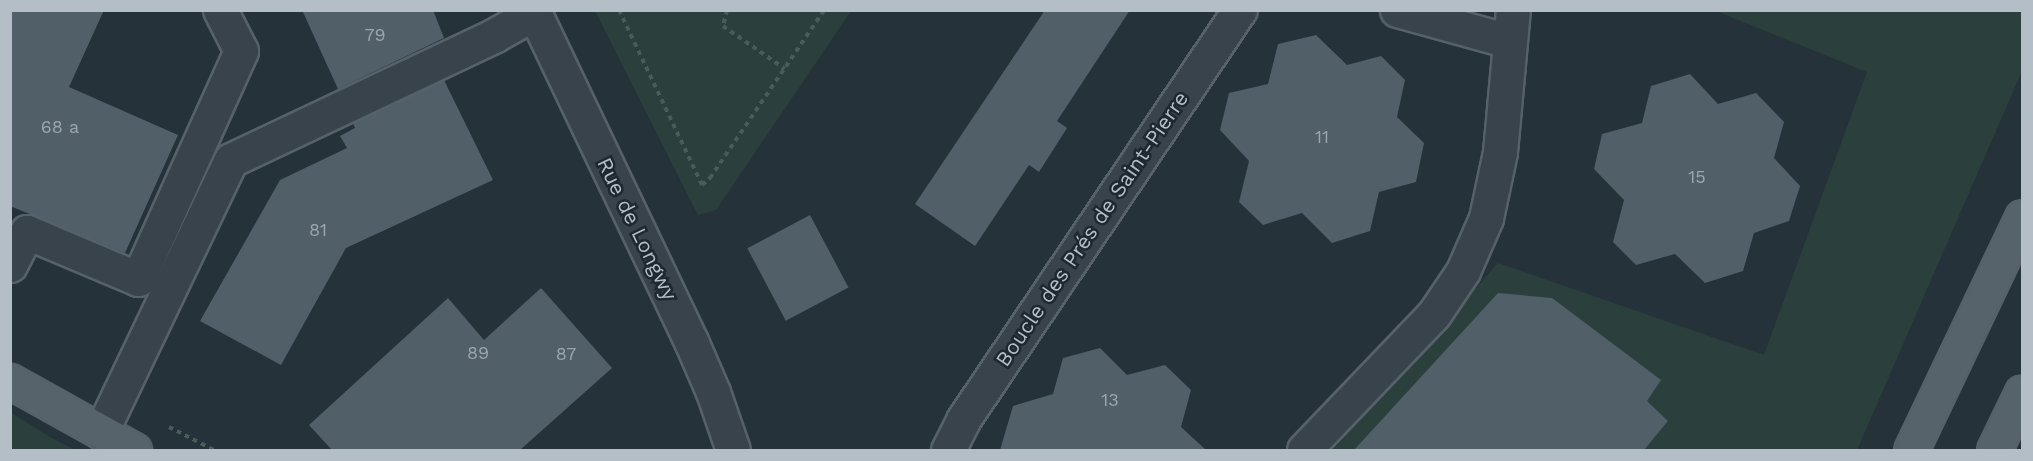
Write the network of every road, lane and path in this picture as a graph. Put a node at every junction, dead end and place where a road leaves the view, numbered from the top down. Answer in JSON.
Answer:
{"nodes":[{"id":1,"x":220,"y":10,"type":"edge"},
{"id":2,"x":727,"y":10,"type":"edge"},
{"id":3,"x":824,"y":10,"type":"edge"},
{"id":4,"x":1240,"y":10,"type":"edge"},
{"id":5,"x":1397,"y":10,"type":"edge"},
{"id":6,"x":620,"y":11,"type":"edge"},
{"id":7,"x":534,"y":12,"type":"edge"},
{"id":8,"x":1511,"y":26,"type":"edge"},
{"id":9,"x":785,"y":69,"type":"junction"},
{"id":10,"x":2022,"y":217,"type":"edge"},
{"id":11,"x":10,"y":265,"type":"edge"},
{"id":12,"x":10,"y":381,"type":"edge"},
{"id":13,"x":2022,"y":392,"type":"edge"},
{"id":14,"x":101,"y":432,"type":"junction"},
{"id":15,"x":135,"y":450,"type":"edge"},
{"id":16,"x":733,"y":450,"type":"edge"},
{"id":17,"x":948,"y":450,"type":"edge"},
{"id":18,"x":1304,"y":450,"type":"edge"},
{"id":19,"x":1911,"y":450,"type":"edge"},
{"id":20,"x":1994,"y":450,"type":"edge"}],
"edges":[{"from":1,"to":11,"type":"street"},
{"from":2,"to":9,"type":"path"},
{"from":3,"to":9,"type":"path"},
{"from":4,"to":17,"type":"street","name":"Boucle des Prés de Saint-Pierre"},
{"from":5,"to":8,"type":"street"},
{"from":6,"to":9,"type":"path"},
{"from":7,"to":14,"type":"street"},
{"from":7,"to":16,"type":"street","name":"Rue de Longwy"},
{"from":8,"to":18,"type":"street"},
{"from":10,"to":19,"type":"main road"},
{"from":12,"to":14,"type":"main road"},
{"from":13,"to":20,"type":"main road"},
{"from":14,"to":15,"type":"main road"}]}
